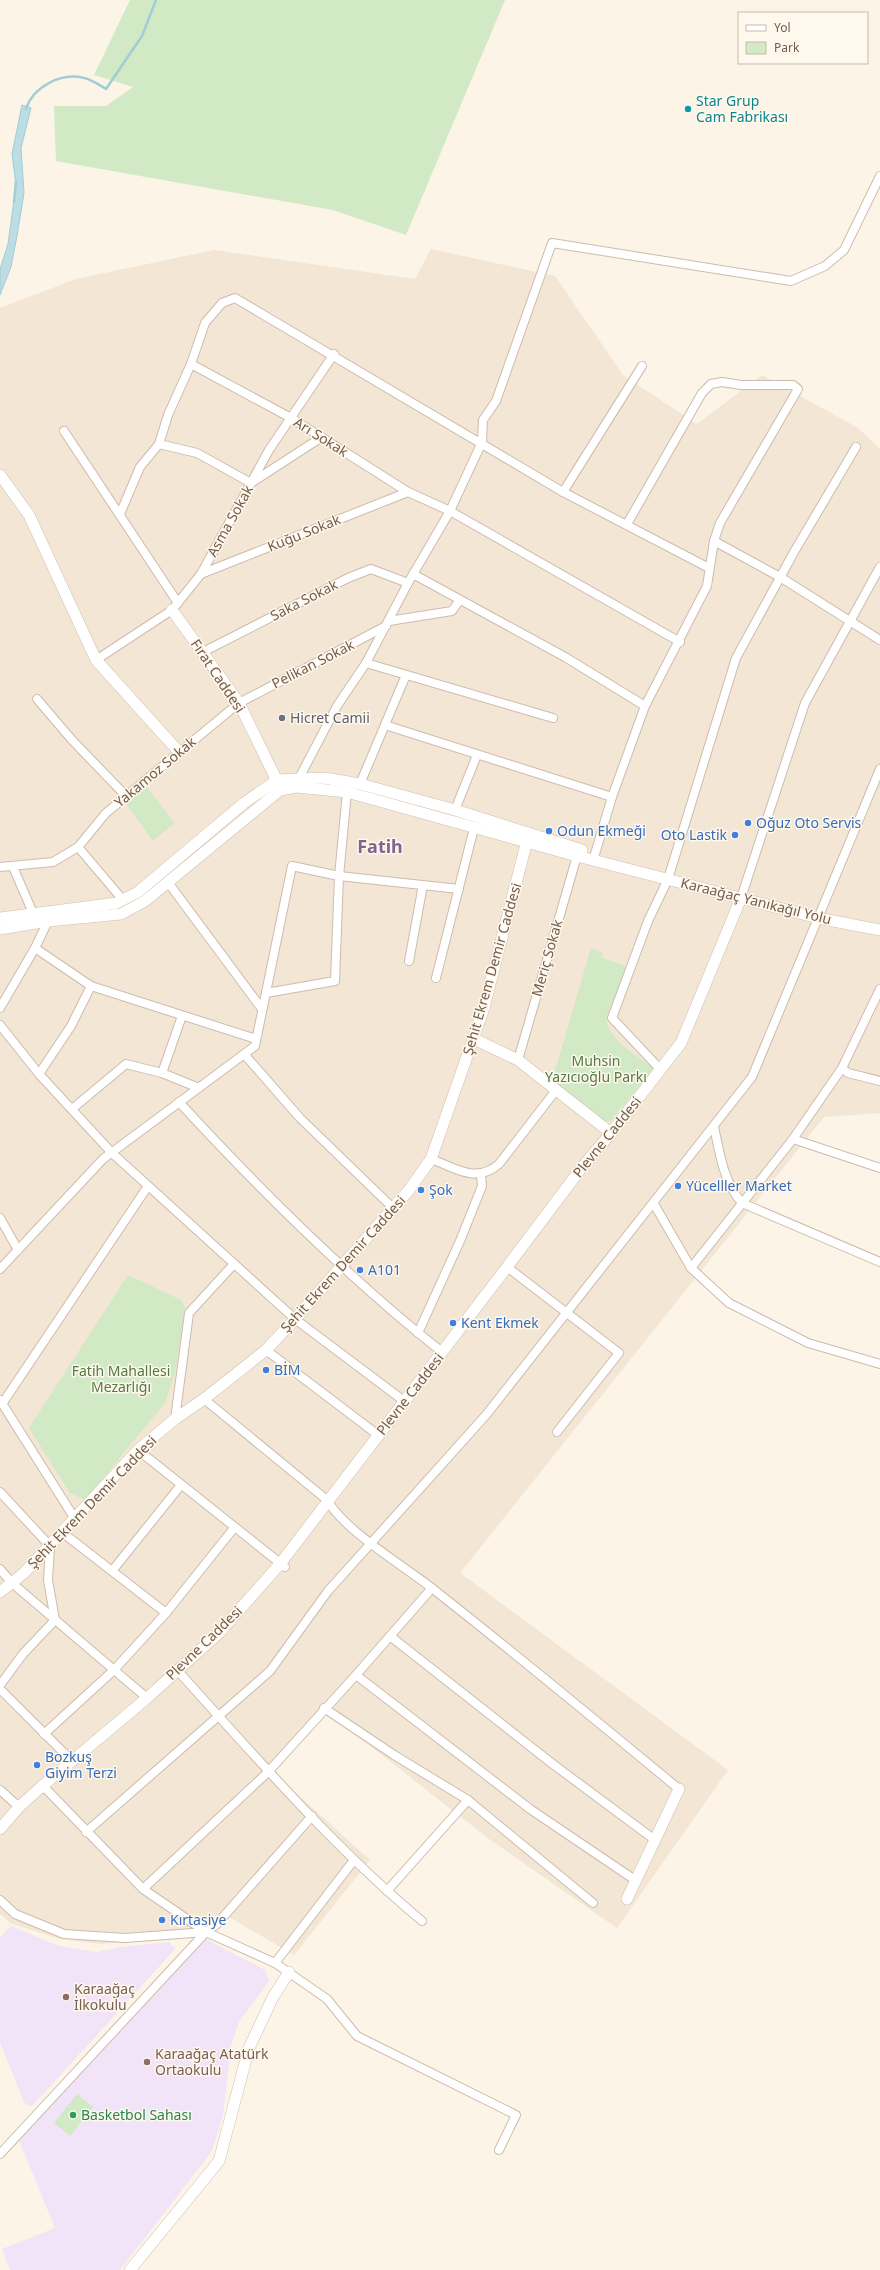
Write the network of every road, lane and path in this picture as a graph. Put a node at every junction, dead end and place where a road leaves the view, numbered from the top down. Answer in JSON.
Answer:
{"nodes":[{"id":1,"x":880,"y":176,"type":"edge"},
{"id":2,"x":334,"y":354,"type":"junction"},
{"id":3,"x":191,"y":364,"type":"junction"},
{"id":4,"x":642,"y":366,"type":"dead end"},
{"id":5,"x":291,"y":418,"type":"junction"},
{"id":6,"x":64,"y":432,"type":"dead end"},
{"id":7,"x":322,"y":437,"type":"junction"},
{"id":8,"x":482,"y":442,"type":"junction"},
{"id":9,"x":158,"y":444,"type":"junction"},
{"id":10,"x":856,"y":447,"type":"dead end"},
{"id":11,"x":0,"y":475,"type":"edge"},
{"id":12,"x":250,"y":484,"type":"junction"},
{"id":13,"x":408,"y":492,"type":"junction"},
{"id":14,"x":563,"y":492,"type":"junction"},
{"id":15,"x":450,"y":510,"type":"junction"},
{"id":16,"x":120,"y":514,"type":"junction"},
{"id":17,"x":627,"y":524,"type":"junction"},
{"id":18,"x":714,"y":541,"type":"junction"},
{"id":19,"x":880,"y":567,"type":"edge"},
{"id":20,"x":710,"y":568,"type":"junction"},
{"id":21,"x":201,"y":574,"type":"junction"},
{"id":22,"x":413,"y":574,"type":"junction"},
{"id":23,"x":780,"y":577,"type":"junction"},
{"id":24,"x":408,"y":583,"type":"junction"},
{"id":25,"x":459,"y":601,"type":"junction"},
{"id":26,"x":175,"y":606,"type":"junction"},
{"id":27,"x":849,"y":620,"type":"junction"},
{"id":28,"x":388,"y":624,"type":"junction"},
{"id":29,"x":880,"y":640,"type":"edge"},
{"id":30,"x":680,"y":642,"type":"junction"},
{"id":31,"x":203,"y":652,"type":"junction"},
{"id":32,"x":96,"y":660,"type":"junction"},
{"id":33,"x":366,"y":663,"type":"junction"},
{"id":34,"x":406,"y":675,"type":"junction"},
{"id":35,"x":37,"y":699,"type":"dead end"},
{"id":36,"x":239,"y":703,"type":"junction"},
{"id":37,"x":645,"y":706,"type":"junction"},
{"id":38,"x":552,"y":718,"type":"dead end"},
{"id":39,"x":385,"y":725,"type":"junction"},
{"id":40,"x":180,"y":752,"type":"junction"},
{"id":41,"x":477,"y":755,"type":"junction"},
{"id":42,"x":880,"y":769,"type":"edge"},
{"id":43,"x":297,"y":783,"type":"junction"},
{"id":44,"x":360,"y":784,"type":"junction"},
{"id":45,"x":279,"y":785,"type":"junction"},
{"id":46,"x":347,"y":792,"type":"junction"},
{"id":47,"x":126,"y":796,"type":"junction"},
{"id":48,"x":612,"y":797,"type":"junction"},
{"id":49,"x":455,"y":810,"type":"junction"},
{"id":50,"x":474,"y":828,"type":"junction"},
{"id":51,"x":528,"y":838,"type":"junction"},
{"id":52,"x":78,"y":847,"type":"junction"},
{"id":53,"x":595,"y":854,"type":"junction"},
{"id":54,"x":577,"y":856,"type":"junction"},
{"id":55,"x":0,"y":867,"type":"edge"},
{"id":56,"x":13,"y":867,"type":"junction"},
{"id":57,"x":633,"y":869,"type":"junction"},
{"id":58,"x":338,"y":876,"type":"junction"},
{"id":59,"x":668,"y":879,"type":"junction"},
{"id":60,"x":167,"y":881,"type":"junction"},
{"id":61,"x":423,"y":885,"type":"junction"},
{"id":62,"x":459,"y":889,"type":"junction"},
{"id":63,"x":741,"y":898,"type":"junction"},
{"id":64,"x":123,"y":900,"type":"junction"},
{"id":65,"x":33,"y":913,"type":"junction"},
{"id":66,"x":0,"y":918,"type":"edge"},
{"id":67,"x":818,"y":918,"type":"junction"},
{"id":68,"x":48,"y":921,"type":"junction"},
{"id":69,"x":0,"y":929,"type":"edge"},
{"id":70,"x":880,"y":930,"type":"edge"},
{"id":71,"x":35,"y":948,"type":"junction"},
{"id":72,"x":409,"y":961,"type":"dead end"},
{"id":73,"x":436,"y":978,"type":"dead end"},
{"id":74,"x":91,"y":986,"type":"junction"},
{"id":75,"x":880,"y":989,"type":"edge"},
{"id":76,"x":266,"y":993,"type":"junction"},
{"id":77,"x":0,"y":1008,"type":"edge"},
{"id":78,"x":876,"y":1008,"type":"edge"},
{"id":79,"x":262,"y":1010,"type":"junction"},
{"id":80,"x":182,"y":1016,"type":"junction"},
{"id":81,"x":0,"y":1025,"type":"edge"},
{"id":82,"x":256,"y":1039,"type":"junction"},
{"id":83,"x":474,"y":1039,"type":"junction"},
{"id":84,"x":244,"y":1054,"type":"junction"},
{"id":85,"x":518,"y":1060,"type":"junction"},
{"id":86,"x":842,"y":1068,"type":"junction"},
{"id":87,"x":661,"y":1070,"type":"junction"},
{"id":88,"x":162,"y":1072,"type":"junction"},
{"id":89,"x":39,"y":1074,"type":"junction"},
{"id":90,"x":880,"y":1081,"type":"edge"},
{"id":91,"x":199,"y":1088,"type":"junction"},
{"id":92,"x":557,"y":1089,"type":"junction"},
{"id":93,"x":180,"y":1102,"type":"junction"},
{"id":94,"x":72,"y":1109,"type":"junction"},
{"id":95,"x":714,"y":1127,"type":"junction"},
{"id":96,"x":611,"y":1133,"type":"junction"},
{"id":97,"x":793,"y":1139,"type":"junction"},
{"id":98,"x":112,"y":1152,"type":"junction"},
{"id":99,"x":431,"y":1159,"type":"junction"},
{"id":100,"x":880,"y":1168,"type":"edge"},
{"id":101,"x":480,"y":1175,"type":"junction"},
{"id":102,"x":148,"y":1186,"type":"junction"},
{"id":103,"x":742,"y":1203,"type":"junction"},
{"id":104,"x":654,"y":1204,"type":"junction"},
{"id":105,"x":393,"y":1208,"type":"junction"},
{"id":106,"x":0,"y":1218,"type":"edge"},
{"id":107,"x":18,"y":1250,"type":"junction"},
{"id":108,"x":880,"y":1262,"type":"edge"},
{"id":109,"x":234,"y":1264,"type":"junction"},
{"id":110,"x":507,"y":1267,"type":"junction"},
{"id":111,"x":341,"y":1268,"type":"junction"},
{"id":112,"x":691,"y":1268,"type":"junction"},
{"id":113,"x":0,"y":1269,"type":"edge"},
{"id":114,"x":566,"y":1312,"type":"junction"},
{"id":115,"x":296,"y":1319,"type":"junction"},
{"id":116,"x":418,"y":1333,"type":"junction"},
{"id":117,"x":266,"y":1350,"type":"junction"},
{"id":118,"x":442,"y":1352,"type":"junction"},
{"id":119,"x":880,"y":1364,"type":"edge"},
{"id":120,"x":10,"y":1392,"type":"junction"},
{"id":121,"x":0,"y":1394,"type":"edge"},
{"id":122,"x":204,"y":1399,"type":"junction"},
{"id":123,"x":404,"y":1401,"type":"junction"},
{"id":124,"x":1,"y":1402,"type":"edge"},
{"id":125,"x":175,"y":1419,"type":"junction"},
{"id":126,"x":557,"y":1432,"type":"dead end"},
{"id":127,"x":378,"y":1435,"type":"junction"},
{"id":128,"x":138,"y":1450,"type":"junction"},
{"id":129,"x":181,"y":1485,"type":"junction"},
{"id":130,"x":0,"y":1492,"type":"edge"},
{"id":131,"x":327,"y":1500,"type":"junction"},
{"id":132,"x":75,"y":1519,"type":"junction"},
{"id":133,"x":234,"y":1528,"type":"junction"},
{"id":134,"x":63,"y":1533,"type":"junction"},
{"id":135,"x":371,"y":1544,"type":"junction"},
{"id":136,"x":50,"y":1546,"type":"junction"},
{"id":137,"x":282,"y":1565,"type":"junction"},
{"id":138,"x":0,"y":1569,"type":"edge"},
{"id":139,"x":112,"y":1571,"type":"junction"},
{"id":140,"x":12,"y":1583,"type":"junction"},
{"id":141,"x":432,"y":1588,"type":"junction"},
{"id":142,"x":0,"y":1592,"type":"edge"},
{"id":143,"x":166,"y":1613,"type":"junction"},
{"id":144,"x":55,"y":1620,"type":"junction"},
{"id":145,"x":390,"y":1636,"type":"junction"},
{"id":146,"x":114,"y":1670,"type":"junction"},
{"id":147,"x":177,"y":1670,"type":"junction"},
{"id":148,"x":356,"y":1675,"type":"junction"},
{"id":149,"x":0,"y":1685,"type":"edge"},
{"id":150,"x":0,"y":1689,"type":"edge"},
{"id":151,"x":147,"y":1698,"type":"junction"},
{"id":152,"x":324,"y":1708,"type":"junction"},
{"id":153,"x":219,"y":1716,"type":"junction"},
{"id":154,"x":44,"y":1734,"type":"junction"},
{"id":155,"x":71,"y":1760,"type":"junction"},
{"id":156,"x":268,"y":1772,"type":"junction"},
{"id":157,"x":41,"y":1787,"type":"junction"},
{"id":158,"x":0,"y":1790,"type":"edge"},
{"id":159,"x":679,"y":1790,"type":"joint"},
{"id":160,"x":468,"y":1800,"type":"junction"},
{"id":161,"x":18,"y":1807,"type":"junction"},
{"id":162,"x":312,"y":1816,"type":"junction"},
{"id":163,"x":0,"y":1829,"type":"edge"},
{"id":164,"x":86,"y":1832,"type":"junction"},
{"id":165,"x":655,"y":1840,"type":"junction"},
{"id":166,"x":354,"y":1860,"type":"junction"},
{"id":167,"x":635,"y":1880,"type":"junction"},
{"id":168,"x":143,"y":1889,"type":"junction"},
{"id":169,"x":387,"y":1891,"type":"junction"},
{"id":170,"x":627,"y":1899,"type":"dead end"},
{"id":171,"x":0,"y":1900,"type":"edge"},
{"id":172,"x":593,"y":1903,"type":"dead end"},
{"id":173,"x":422,"y":1921,"type":"dead end"},
{"id":174,"x":206,"y":1932,"type":"junction"},
{"id":175,"x":275,"y":1963,"type":"junction"},
{"id":176,"x":289,"y":1972,"type":"junction"},
{"id":177,"x":499,"y":2150,"type":"dead end"},
{"id":178,"x":0,"y":2154,"type":"edge"},
{"id":179,"x":130,"y":2270,"type":"edge"}],
"edges":[{"from":1,"to":8,"type":"street"},
{"from":2,"to":3,"type":"street"},
{"from":2,"to":5,"type":"street","name":"Asma Sokak"},
{"from":2,"to":8,"type":"street"},
{"from":3,"to":5,"type":"street","name":"Arı Sokak"},
{"from":3,"to":9,"type":"street"},
{"from":4,"to":14,"type":"street"},
{"from":5,"to":7,"type":"street","name":"Arı Sokak"},
{"from":5,"to":12,"type":"street","name":"Asma Sokak"},
{"from":6,"to":16,"type":"street"},
{"from":7,"to":12,"type":"street"},
{"from":7,"to":13,"type":"street","name":"Arı Sokak"},
{"from":8,"to":14,"type":"street"},
{"from":8,"to":15,"type":"street"},
{"from":9,"to":12,"type":"street"},
{"from":9,"to":16,"type":"street"},
{"from":10,"to":23,"type":"street"},
{"from":11,"to":32,"type":"street"},
{"from":12,"to":21,"type":"street","name":"Asma Sokak"},
{"from":13,"to":15,"type":"street","name":"Arı Sokak"},
{"from":13,"to":21,"type":"street","name":"Kuğu Sokak"},
{"from":14,"to":17,"type":"street"},
{"from":15,"to":22,"type":"street"},
{"from":15,"to":30,"type":"street","name":"Arı Sokak"},
{"from":16,"to":26,"type":"street"},
{"from":17,"to":18,"type":"street"},
{"from":17,"to":20,"type":"street"},
{"from":18,"to":20,"type":"street"},
{"from":18,"to":23,"type":"street"},
{"from":19,"to":27,"type":"street"},
{"from":20,"to":30,"type":"street"},
{"from":21,"to":26,"type":"street","name":"Asma Sokak"},
{"from":22,"to":24,"type":"street"},
{"from":22,"to":25,"type":"street"},
{"from":23,"to":27,"type":"street"},
{"from":23,"to":59,"type":"street"},
{"from":24,"to":28,"type":"street"},
{"from":24,"to":31,"type":"street","name":"Saka Sokak"},
{"from":25,"to":28,"type":"street","name":"Pelikan Sokak"},
{"from":25,"to":37,"type":"street"},
{"from":26,"to":31,"type":"street","name":"Fırat Caddesi"},
{"from":26,"to":32,"type":"street","name":"Asma Sokak"},
{"from":27,"to":29,"type":"street"},
{"from":27,"to":63,"type":"street"},
{"from":28,"to":33,"type":"street"},
{"from":28,"to":36,"type":"street","name":"Pelikan Sokak"},
{"from":30,"to":37,"type":"street"},
{"from":31,"to":36,"type":"street","name":"Fırat Caddesi"},
{"from":32,"to":40,"type":"street"},
{"from":33,"to":34,"type":"street"},
{"from":33,"to":43,"type":"street"},
{"from":34,"to":38,"type":"street"},
{"from":34,"to":39,"type":"street"},
{"from":35,"to":47,"type":"street"},
{"from":36,"to":40,"type":"street","name":"Yakamoz Sokak"},
{"from":36,"to":45,"type":"street","name":"Fırat Caddesi"},
{"from":37,"to":48,"type":"street"},
{"from":39,"to":41,"type":"street"},
{"from":39,"to":44,"type":"street"},
{"from":40,"to":47,"type":"street","name":"Yakamoz Sokak"},
{"from":41,"to":48,"type":"street"},
{"from":41,"to":49,"type":"street"},
{"from":42,"to":67,"type":"street"},
{"from":43,"to":44,"type":"street"},
{"from":43,"to":45,"type":"street"},
{"from":43,"to":46,"type":"street"},
{"from":44,"to":49,"type":"street"},
{"from":45,"to":60,"type":"street"},
{"from":45,"to":64,"type":"street"},
{"from":46,"to":50,"type":"street"},
{"from":46,"to":58,"type":"street"},
{"from":47,"to":52,"type":"street","name":"Yakamoz Sokak"},
{"from":48,"to":53,"type":"street"},
{"from":49,"to":51,"type":"street"},
{"from":50,"to":51,"type":"street"},
{"from":50,"to":62,"type":"street"},
{"from":51,"to":53,"type":"street"},
{"from":51,"to":54,"type":"street"},
{"from":51,"to":83,"type":"street","name":"Şehit Ekrem Demir Caddesi"},
{"from":52,"to":56,"type":"street"},
{"from":52,"to":64,"type":"street"},
{"from":53,"to":57,"type":"street"},
{"from":54,"to":57,"type":"street"},
{"from":54,"to":85,"type":"street","name":"Meriç Sokak"},
{"from":55,"to":56,"type":"street"},
{"from":56,"to":65,"type":"street"},
{"from":57,"to":59,"type":"street","name":"Karaağaç Yanıkağıl Yolu"},
{"from":58,"to":61,"type":"street"},
{"from":58,"to":76,"type":"street"},
{"from":58,"to":76,"type":"street"},
{"from":59,"to":63,"type":"street","name":"Karaağaç Yanıkağıl Yolu"},
{"from":59,"to":87,"type":"street"},
{"from":60,"to":68,"type":"street"},
{"from":60,"to":79,"type":"street"},
{"from":61,"to":62,"type":"street"},
{"from":61,"to":72,"type":"street"},
{"from":62,"to":73,"type":"street"},
{"from":63,"to":67,"type":"street","name":"Karaağaç Yanıkağıl Yolu"},
{"from":63,"to":87,"type":"street","name":"Plevne Caddesi"},
{"from":64,"to":65,"type":"street"},
{"from":65,"to":66,"type":"street"},
{"from":67,"to":70,"type":"street","name":"Karaağaç Yanıkağıl Yolu"},
{"from":67,"to":95,"type":"street"},
{"from":68,"to":69,"type":"street"},
{"from":68,"to":71,"type":"street"},
{"from":71,"to":74,"type":"street"},
{"from":71,"to":77,"type":"street"},
{"from":74,"to":80,"type":"street"},
{"from":74,"to":89,"type":"street"},
{"from":75,"to":78,"type":"street"},
{"from":76,"to":79,"type":"street"},
{"from":78,"to":86,"type":"street"},
{"from":79,"to":82,"type":"street"},
{"from":80,"to":82,"type":"street"},
{"from":80,"to":88,"type":"street"},
{"from":81,"to":89,"type":"street"},
{"from":82,"to":84,"type":"street"},
{"from":83,"to":85,"type":"street"},
{"from":83,"to":99,"type":"street","name":"Şehit Ekrem Demir Caddesi"},
{"from":84,"to":91,"type":"street"},
{"from":84,"to":105,"type":"street"},
{"from":85,"to":92,"type":"street"},
{"from":86,"to":90,"type":"street"},
{"from":86,"to":97,"type":"street"},
{"from":87,"to":96,"type":"street","name":"Plevne Caddesi"},
{"from":88,"to":91,"type":"street"},
{"from":88,"to":94,"type":"street"},
{"from":89,"to":94,"type":"street"},
{"from":91,"to":93,"type":"street"},
{"from":92,"to":96,"type":"street"},
{"from":92,"to":101,"type":"street"},
{"from":93,"to":98,"type":"street"},
{"from":93,"to":111,"type":"street"},
{"from":94,"to":98,"type":"street"},
{"from":95,"to":103,"type":"street"},
{"from":95,"to":104,"type":"street"},
{"from":96,"to":110,"type":"street","name":"Plevne Caddesi"},
{"from":97,"to":100,"type":"street"},
{"from":97,"to":103,"type":"street"},
{"from":98,"to":102,"type":"street"},
{"from":98,"to":107,"type":"street"},
{"from":99,"to":101,"type":"street"},
{"from":99,"to":105,"type":"street","name":"Şehit Ekrem Demir Caddesi"},
{"from":101,"to":116,"type":"street"},
{"from":102,"to":109,"type":"street"},
{"from":102,"to":120,"type":"street"},
{"from":103,"to":108,"type":"street"},
{"from":103,"to":112,"type":"street"},
{"from":104,"to":112,"type":"street"},
{"from":104,"to":114,"type":"street"},
{"from":105,"to":111,"type":"street","name":"Şehit Ekrem Demir Caddesi"},
{"from":106,"to":107,"type":"street"},
{"from":107,"to":113,"type":"street"},
{"from":109,"to":115,"type":"street"},
{"from":109,"to":125,"type":"street"},
{"from":110,"to":114,"type":"street"},
{"from":110,"to":118,"type":"street","name":"Plevne Caddesi"},
{"from":111,"to":115,"type":"street","name":"Şehit Ekrem Demir Caddesi"},
{"from":111,"to":116,"type":"street"},
{"from":112,"to":119,"type":"street"},
{"from":114,"to":126,"type":"street"},
{"from":114,"to":135,"type":"street"},
{"from":115,"to":117,"type":"street","name":"Şehit Ekrem Demir Caddesi"},
{"from":115,"to":123,"type":"street"},
{"from":116,"to":118,"type":"street"},
{"from":117,"to":122,"type":"street","name":"Şehit Ekrem Demir Caddesi"},
{"from":117,"to":127,"type":"street"},
{"from":118,"to":123,"type":"street","name":"Plevne Caddesi"},
{"from":120,"to":121,"type":"street"},
{"from":120,"to":124,"type":"street"},
{"from":122,"to":125,"type":"street","name":"Şehit Ekrem Demir Caddesi"},
{"from":122,"to":131,"type":"street"},
{"from":123,"to":127,"type":"street","name":"Plevne Caddesi"},
{"from":124,"to":132,"type":"street"},
{"from":125,"to":128,"type":"street","name":"Şehit Ekrem Demir Caddesi"},
{"from":127,"to":131,"type":"street","name":"Plevne Caddesi"},
{"from":128,"to":129,"type":"street"},
{"from":128,"to":132,"type":"street","name":"Şehit Ekrem Demir Caddesi"},
{"from":129,"to":133,"type":"street"},
{"from":129,"to":139,"type":"street"},
{"from":130,"to":136,"type":"street"},
{"from":131,"to":135,"type":"street"},
{"from":131,"to":137,"type":"street","name":"Plevne Caddesi"},
{"from":132,"to":134,"type":"street","name":"Şehit Ekrem Demir Caddesi"},
{"from":133,"to":137,"type":"street"},
{"from":133,"to":143,"type":"street"},
{"from":134,"to":136,"type":"street","name":"Şehit Ekrem Demir Caddesi"},
{"from":134,"to":139,"type":"street"},
{"from":135,"to":141,"type":"street"},
{"from":135,"to":153,"type":"street"},
{"from":136,"to":140,"type":"street","name":"Şehit Ekrem Demir Caddesi"},
{"from":136,"to":144,"type":"street"},
{"from":137,"to":147,"type":"street","name":"Plevne Caddesi"},
{"from":138,"to":140,"type":"street"},
{"from":139,"to":143,"type":"street"},
{"from":140,"to":142,"type":"street","name":"Şehit Ekrem Demir Caddesi"},
{"from":140,"to":144,"type":"street"},
{"from":141,"to":145,"type":"street"},
{"from":141,"to":159,"type":"street"},
{"from":143,"to":146,"type":"street"},
{"from":144,"to":146,"type":"street"},
{"from":144,"to":149,"type":"street"},
{"from":145,"to":148,"type":"street"},
{"from":145,"to":165,"type":"street"},
{"from":146,"to":151,"type":"street"},
{"from":146,"to":154,"type":"street"},
{"from":147,"to":151,"type":"street","name":"Plevne Caddesi"},
{"from":147,"to":153,"type":"street"},
{"from":148,"to":152,"type":"street"},
{"from":148,"to":167,"type":"street"},
{"from":150,"to":154,"type":"street"},
{"from":151,"to":155,"type":"street","name":"Plevne Caddesi"},
{"from":152,"to":156,"type":"street"},
{"from":152,"to":160,"type":"street"},
{"from":153,"to":156,"type":"street"},
{"from":153,"to":164,"type":"street"},
{"from":154,"to":155,"type":"street"},
{"from":155,"to":157,"type":"street","name":"Plevne Caddesi"},
{"from":156,"to":162,"type":"street"},
{"from":156,"to":168,"type":"street"},
{"from":157,"to":161,"type":"street","name":"Plevne Caddesi"},
{"from":157,"to":164,"type":"street"},
{"from":158,"to":161,"type":"street"},
{"from":159,"to":165,"type":"street"},
{"from":160,"to":169,"type":"street"},
{"from":160,"to":172,"type":"street"},
{"from":161,"to":163,"type":"street","name":"Plevne Caddesi"},
{"from":162,"to":166,"type":"street"},
{"from":162,"to":174,"type":"street"},
{"from":164,"to":168,"type":"street"},
{"from":165,"to":167,"type":"street"},
{"from":166,"to":169,"type":"street"},
{"from":166,"to":175,"type":"street"},
{"from":167,"to":170,"type":"street"},
{"from":168,"to":174,"type":"street"},
{"from":169,"to":173,"type":"street"},
{"from":171,"to":174,"type":"street"},
{"from":174,"to":175,"type":"street"},
{"from":174,"to":178,"type":"street"},
{"from":175,"to":176,"type":"street"},
{"from":176,"to":177,"type":"street"},
{"from":176,"to":179,"type":"street"}]}
